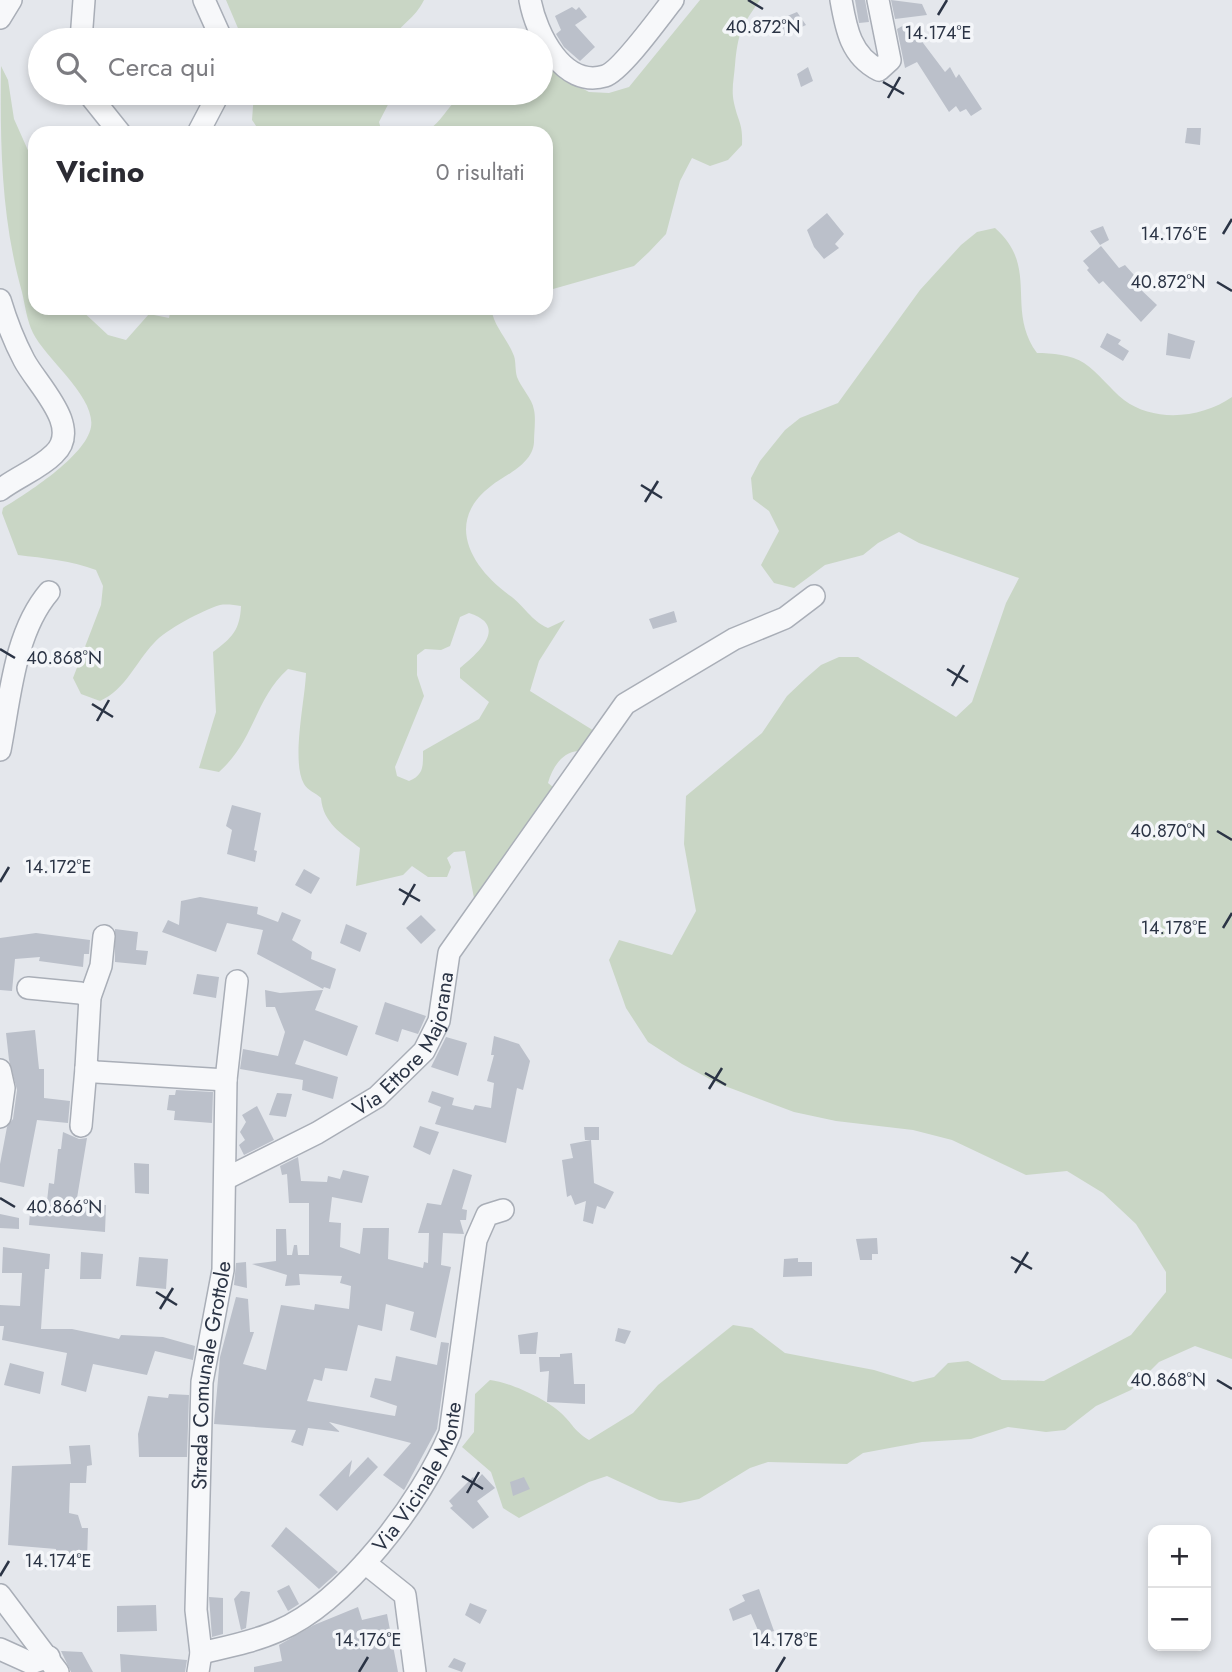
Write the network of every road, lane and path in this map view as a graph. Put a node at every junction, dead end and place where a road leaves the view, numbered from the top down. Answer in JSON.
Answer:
{"nodes":[{"id":1,"x":11,"y":0,"type":"edge"},
{"id":2,"x":84,"y":0,"type":"edge"},
{"id":3,"x":204,"y":0,"type":"edge"},
{"id":4,"x":530,"y":0,"type":"edge"},
{"id":5,"x":673,"y":0,"type":"edge"},
{"id":6,"x":841,"y":0,"type":"edge"},
{"id":7,"x":878,"y":0,"type":"edge"},
{"id":8,"x":0,"y":18,"type":"edge"},
{"id":9,"x":81,"y":28,"type":"edge"},
{"id":10,"x":217,"y":28,"type":"edge"},
{"id":11,"x":539,"y":28,"type":"edge"},
{"id":12,"x":553,"y":54,"type":"edge"},
{"id":13,"x":98,"y":105,"type":"edge"},
{"id":14,"x":213,"y":105,"type":"edge"},
{"id":15,"x":115,"y":126,"type":"edge"},
{"id":16,"x":202,"y":126,"type":"edge"},
{"id":17,"x":0,"y":300,"type":"edge"},
{"id":18,"x":0,"y":490,"type":"edge"},
{"id":19,"x":49,"y":592,"type":"dead end"},
{"id":20,"x":814,"y":596,"type":"dead end"},
{"id":21,"x":0,"y":750,"type":"edge"},
{"id":22,"x":104,"y":936,"type":"dead end"},
{"id":23,"x":237,"y":981,"type":"dead end"},
{"id":24,"x":28,"y":988,"type":"dead end"},
{"id":25,"x":90,"y":997,"type":"junction"},
{"id":26,"x":86,"y":1068,"type":"junction"},
{"id":27,"x":0,"y":1070,"type":"edge"},
{"id":28,"x":226,"y":1080,"type":"junction"},
{"id":29,"x":0,"y":1117,"type":"edge"},
{"id":30,"x":81,"y":1126,"type":"dead end"},
{"id":31,"x":225,"y":1179,"type":"junction"},
{"id":32,"x":503,"y":1210,"type":"dead end"},
{"id":33,"x":365,"y":1563,"type":"junction"},
{"id":34,"x":0,"y":1595,"type":"edge"},
{"id":35,"x":0,"y":1649,"type":"edge"},
{"id":36,"x":200,"y":1663,"type":"edge"},
{"id":37,"x":54,"y":1664,"type":"edge"},
{"id":38,"x":415,"y":1672,"type":"edge"}],
"edges":[{"from":1,"to":8,"type":"street"},
{"from":2,"to":9,"type":"street"},
{"from":3,"to":10,"type":"street"},
{"from":4,"to":11,"type":"street"},
{"from":5,"to":12,"type":"street"},
{"from":6,"to":7,"type":"street"},
{"from":13,"to":15,"type":"street"},
{"from":14,"to":16,"type":"street"},
{"from":17,"to":18,"type":"street"},
{"from":19,"to":21,"type":"street"},
{"from":20,"to":31,"type":"street","name":"Via Ettore Majorana"},
{"from":22,"to":25,"type":"street"},
{"from":23,"to":28,"type":"street","name":"Strada Comunale Grottole"},
{"from":24,"to":25,"type":"street"},
{"from":25,"to":26,"type":"street"},
{"from":26,"to":28,"type":"street"},
{"from":26,"to":30,"type":"street"},
{"from":27,"to":29,"type":"street"},
{"from":28,"to":31,"type":"street","name":"Strada Comunale Grottole"},
{"from":31,"to":36,"type":"street","name":"Strada Comunale Grottole"},
{"from":32,"to":33,"type":"street","name":"Via Vicinale Monte"},
{"from":33,"to":36,"type":"street","name":"Via Vicinale Monte"},
{"from":33,"to":38,"type":"street"},
{"from":34,"to":37,"type":"street"},
{"from":35,"to":37,"type":"street"}]}
